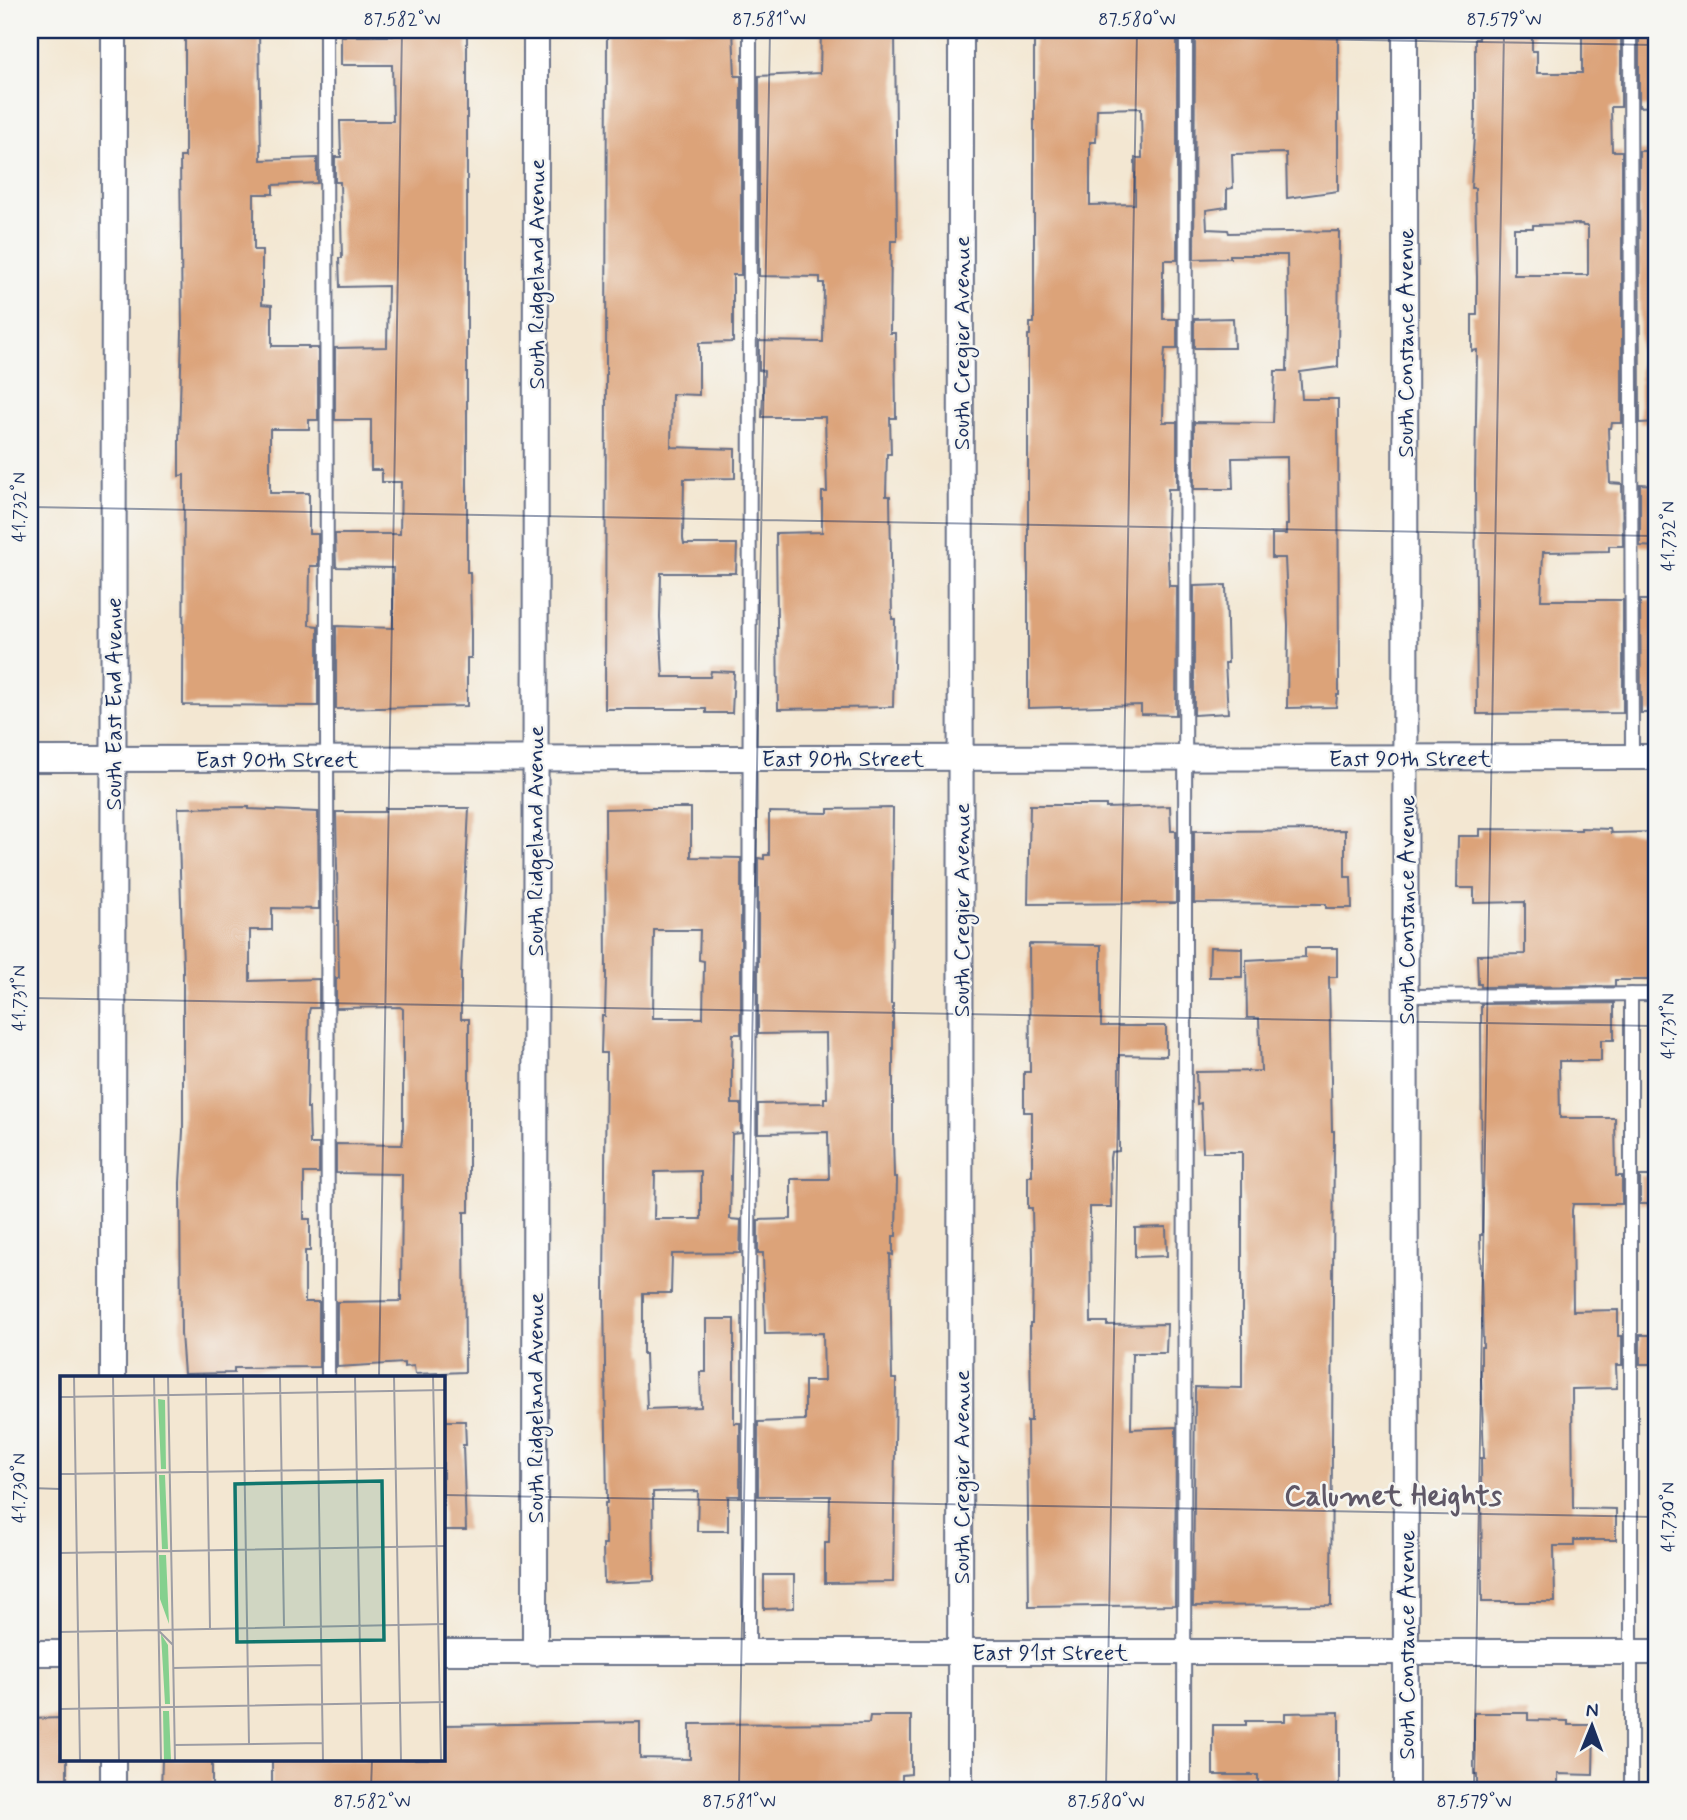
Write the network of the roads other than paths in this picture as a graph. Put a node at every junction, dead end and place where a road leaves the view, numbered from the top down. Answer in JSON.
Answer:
{"nodes":[{"id":1,"x":114,"y":30,"type":"edge"},
{"id":2,"x":326,"y":30,"type":"edge"},
{"id":3,"x":536,"y":30,"type":"edge"},
{"id":4,"x":750,"y":30,"type":"edge"},
{"id":5,"x":961,"y":30,"type":"edge"},
{"id":6,"x":1186,"y":30,"type":"edge"},
{"id":7,"x":1405,"y":30,"type":"edge"},
{"id":8,"x":1630,"y":30,"type":"edge"},
{"id":9,"x":1406,"y":757,"type":"junction"},
{"id":10,"x":1632,"y":757,"type":"junction"},
{"id":11,"x":1657,"y":757,"type":"edge"},
{"id":12,"x":535,"y":758,"type":"junction"},
{"id":13,"x":750,"y":758,"type":"junction"},
{"id":14,"x":961,"y":758,"type":"junction"},
{"id":15,"x":1186,"y":758,"type":"junction"},
{"id":16,"x":30,"y":759,"type":"edge"},
{"id":17,"x":113,"y":759,"type":"junction"},
{"id":18,"x":328,"y":759,"type":"junction"},
{"id":19,"x":1630,"y":994,"type":"junction"},
{"id":20,"x":1657,"y":994,"type":"edge"},
{"id":21,"x":1406,"y":996,"type":"junction"},
{"id":22,"x":113,"y":1376,"type":"edge"},
{"id":23,"x":328,"y":1376,"type":"edge"},
{"id":24,"x":749,"y":1652,"type":"junction"},
{"id":25,"x":961,"y":1652,"type":"junction"},
{"id":26,"x":1184,"y":1652,"type":"junction"},
{"id":27,"x":1406,"y":1652,"type":"junction"},
{"id":28,"x":1630,"y":1652,"type":"junction"},
{"id":29,"x":1657,"y":1652,"type":"edge"},
{"id":30,"x":30,"y":1653,"type":"edge"},
{"id":31,"x":60,"y":1653,"type":"edge"},
{"id":32,"x":444,"y":1653,"type":"edge"},
{"id":33,"x":535,"y":1653,"type":"junction"},
{"id":34,"x":113,"y":1760,"type":"edge"},
{"id":35,"x":113,"y":1790,"type":"edge"},
{"id":36,"x":960,"y":1790,"type":"edge"},
{"id":37,"x":1184,"y":1790,"type":"edge"},
{"id":38,"x":1406,"y":1790,"type":"edge"},
{"id":39,"x":1631,"y":1790,"type":"edge"}],
"edges":[{"from":1,"to":17,"type":"street","name":"South East End Avenue"},
{"from":2,"to":18,"type":"lane"},
{"from":3,"to":12,"type":"street","name":"South Ridgeland Avenue"},
{"from":4,"to":13,"type":"lane"},
{"from":5,"to":14,"type":"street","name":"South Cregier Avenue"},
{"from":6,"to":15,"type":"lane"},
{"from":7,"to":9,"type":"street","name":"South Constance Avenue"},
{"from":8,"to":10,"type":"lane"},
{"from":9,"to":10,"type":"street","name":"East 90th Street"},
{"from":9,"to":15,"type":"street","name":"East 90th Street"},
{"from":9,"to":21,"type":"street","name":"South Constance Avenue"},
{"from":10,"to":11,"type":"street","name":"East 90th Street"},
{"from":12,"to":13,"type":"street","name":"East 90th Street"},
{"from":12,"to":18,"type":"street","name":"East 90th Street"},
{"from":12,"to":33,"type":"street","name":"South Ridgeland Avenue"},
{"from":13,"to":14,"type":"street","name":"East 90th Street"},
{"from":13,"to":24,"type":"lane"},
{"from":14,"to":15,"type":"street","name":"East 90th Street"},
{"from":14,"to":25,"type":"street","name":"South Cregier Avenue"},
{"from":15,"to":26,"type":"lane"},
{"from":16,"to":17,"type":"street","name":"East 90th Street"},
{"from":17,"to":18,"type":"street","name":"East 90th Street"},
{"from":17,"to":22,"type":"street","name":"South East End Avenue"},
{"from":18,"to":23,"type":"lane"},
{"from":19,"to":20,"type":"lane"},
{"from":19,"to":21,"type":"lane"},
{"from":19,"to":28,"type":"lane"},
{"from":21,"to":27,"type":"street","name":"South Constance Avenue"},
{"from":24,"to":25,"type":"street","name":"East 91st Street"},
{"from":24,"to":33,"type":"street","name":"East 91st Street"},
{"from":25,"to":26,"type":"street","name":"East 91st Street"},
{"from":25,"to":36,"type":"street","name":"South Cregier Avenue"},
{"from":26,"to":27,"type":"street","name":"East 91st Street"},
{"from":26,"to":37,"type":"lane"},
{"from":27,"to":28,"type":"street","name":"East 91st Street"},
{"from":27,"to":38,"type":"street","name":"South Constance Avenue"},
{"from":28,"to":29,"type":"street","name":"East 91st Street"},
{"from":28,"to":39,"type":"lane"},
{"from":30,"to":31,"type":"street"},
{"from":32,"to":33,"type":"street","name":"East 91st Street"},
{"from":34,"to":35,"type":"street"}]}
